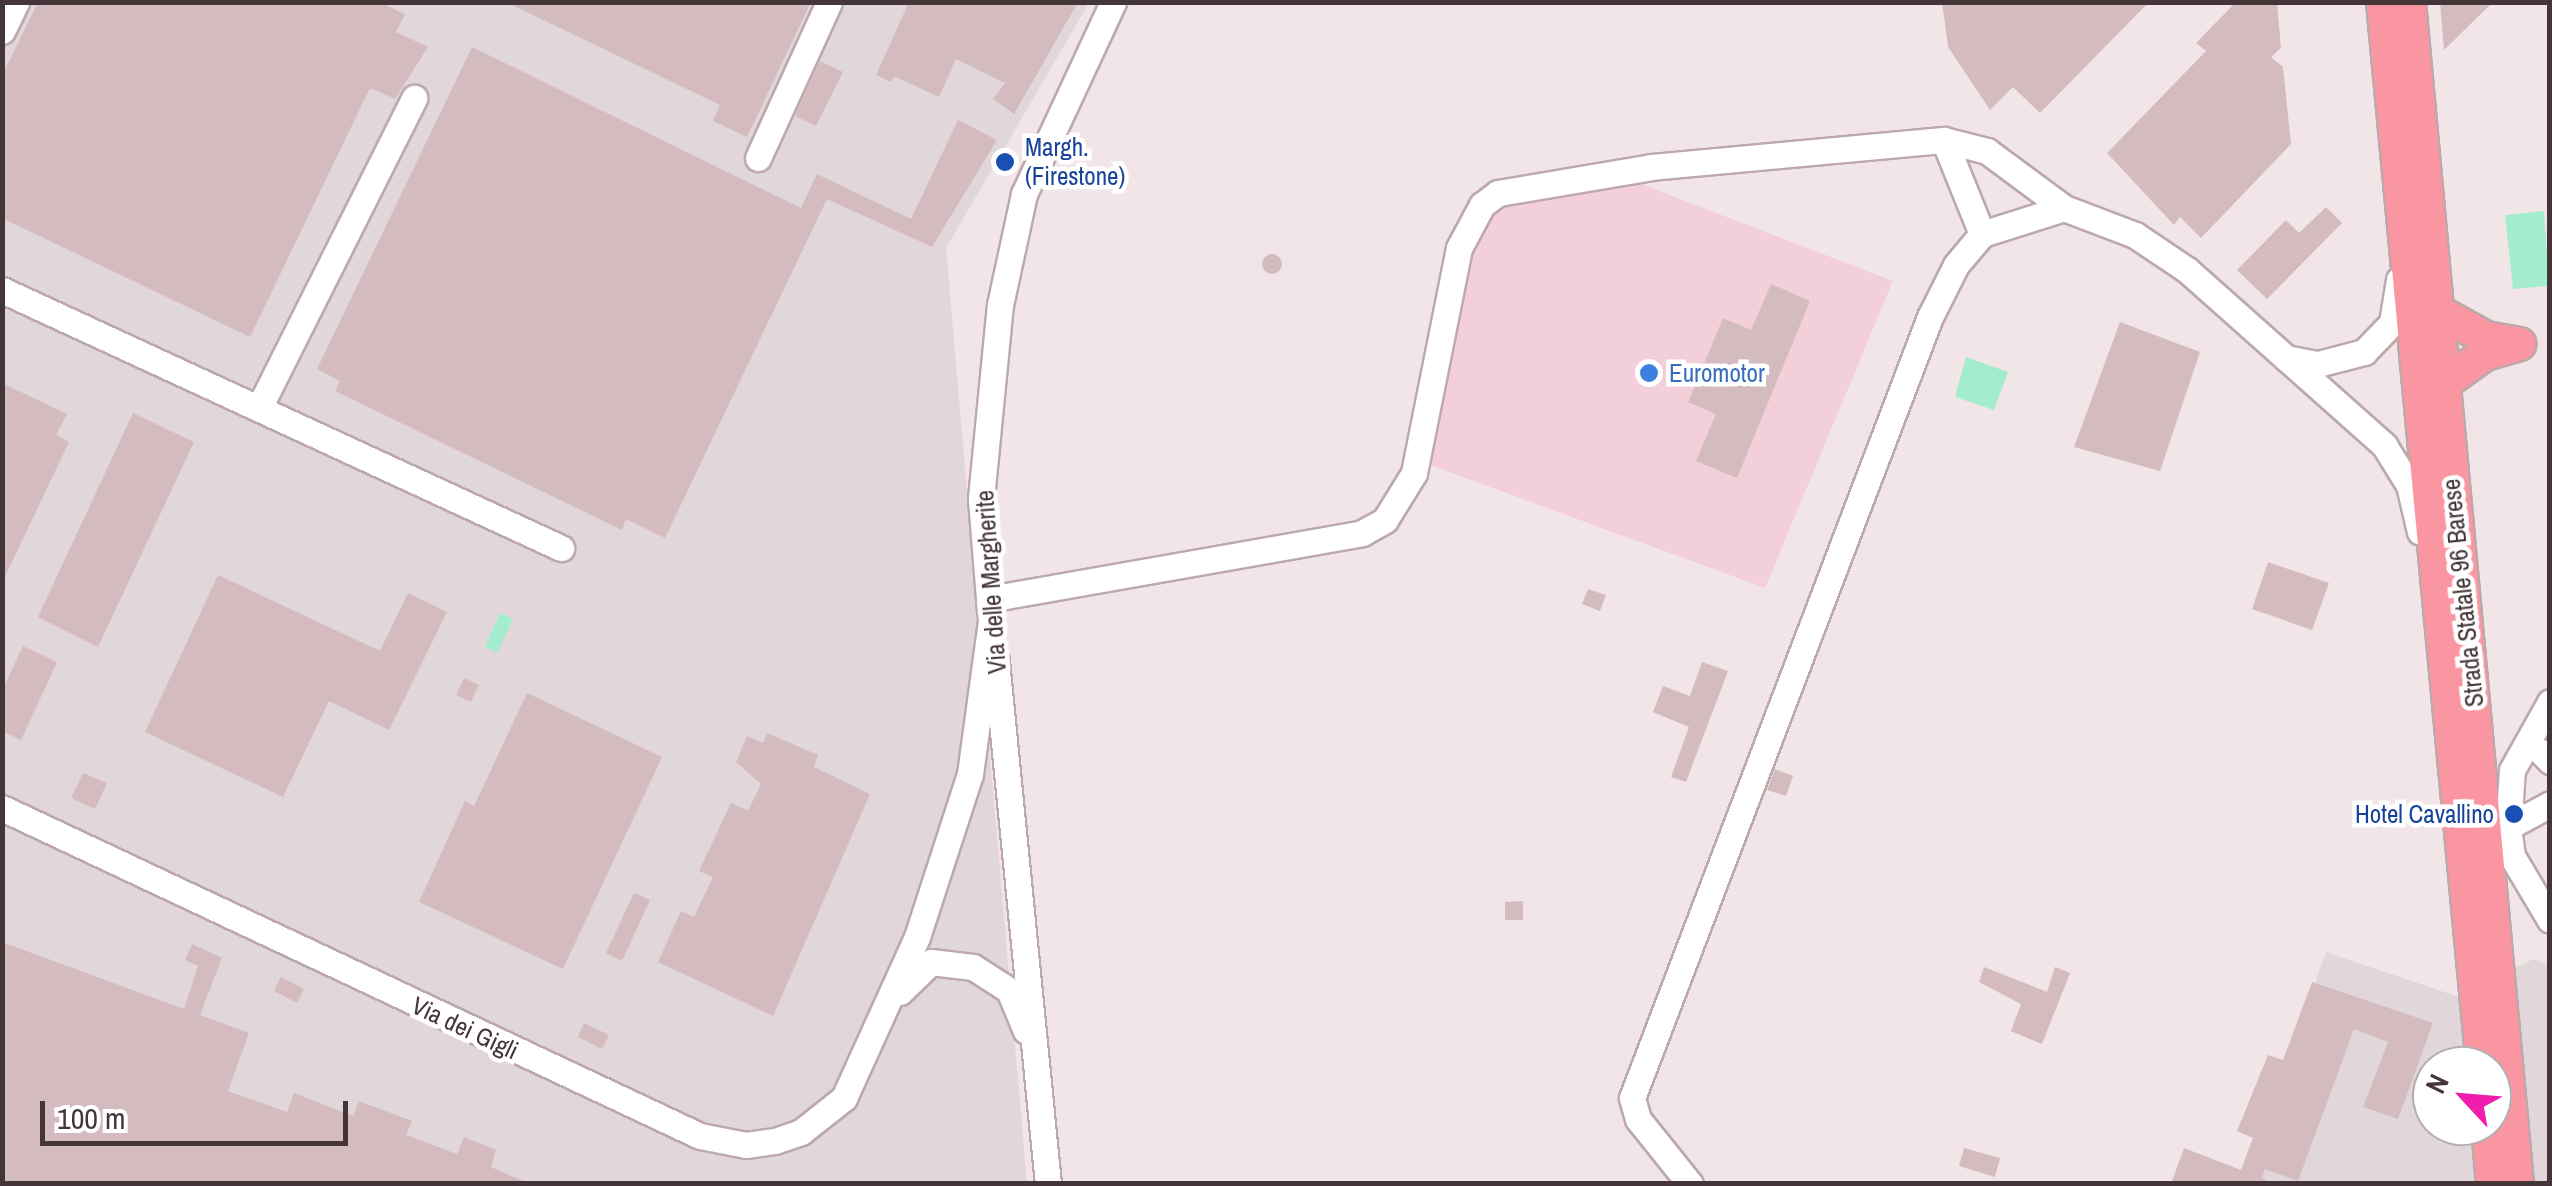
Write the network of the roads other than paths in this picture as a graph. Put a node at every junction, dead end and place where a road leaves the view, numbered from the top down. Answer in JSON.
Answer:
{"nodes":[{"id":1,"x":16,"y":2,"type":"edge"},
{"id":2,"x":829,"y":2,"type":"edge"},
{"id":3,"x":1113,"y":2,"type":"edge"},
{"id":4,"x":2382,"y":2,"type":"edge"},
{"id":5,"x":2409,"y":2,"type":"edge"},
{"id":6,"x":2,"y":31,"type":"edge"},
{"id":7,"x":414,"y":98,"type":"dead end"},
{"id":8,"x":1944,"y":140,"type":"junction"},
{"id":9,"x":2395,"y":142,"type":"junction"},
{"id":10,"x":758,"y":158,"type":"dead end"},
{"id":11,"x":2064,"y":208,"type":"junction"},
{"id":12,"x":1982,"y":234,"type":"junction"},
{"id":13,"x":2,"y":290,"type":"edge"},
{"id":14,"x":2437,"y":312,"type":"junction"},
{"id":15,"x":2286,"y":358,"type":"junction"},
{"id":16,"x":2443,"y":384,"type":"junction"},
{"id":17,"x":259,"y":408,"type":"junction"},
{"id":18,"x":562,"y":548,"type":"dead end"},
{"id":19,"x":990,"y":610,"type":"junction"},
{"id":20,"x":2550,"y":702,"type":"edge"},
{"id":21,"x":2453,"y":742,"type":"junction"},
{"id":22,"x":2496,"y":792,"type":"junction"},
{"id":23,"x":2550,"y":804,"type":"edge"},
{"id":24,"x":2,"y":808,"type":"edge"},
{"id":25,"x":2508,"y":827,"type":"junction"},
{"id":26,"x":2492,"y":872,"type":"junction"},
{"id":27,"x":2550,"y":920,"type":"edge"},
{"id":28,"x":885,"y":1012,"type":"junction"},
{"id":29,"x":2480,"y":1046,"type":"edge"},
{"id":30,"x":1035,"y":1048,"type":"junction"},
{"id":31,"x":2489,"y":1146,"type":"edge"},
{"id":32,"x":1048,"y":1184,"type":"edge"},
{"id":33,"x":1690,"y":1184,"type":"edge"},
{"id":34,"x":2492,"y":1184,"type":"edge"},
{"id":35,"x":2517,"y":1184,"type":"edge"}],
"edges":[{"from":1,"to":6,"type":"street"},
{"from":2,"to":10,"type":"street"},
{"from":3,"to":19,"type":"street","name":"Via delle Margherite"},
{"from":4,"to":9,"type":"main road","name":"Strada Statale 96 Barese"},
{"from":5,"to":14,"type":"main road","name":"Strada Statale 96 Barese"},
{"from":7,"to":17,"type":"street"},
{"from":8,"to":11,"type":"street"},
{"from":8,"to":12,"type":"street"},
{"from":8,"to":19,"type":"street"},
{"from":9,"to":15,"type":"street"},
{"from":9,"to":21,"type":"main road","name":"Strada Statale 96 Barese"},
{"from":11,"to":12,"type":"street"},
{"from":11,"to":15,"type":"street"},
{"from":12,"to":33,"type":"street"},
{"from":13,"to":17,"type":"street"},
{"from":14,"to":16,"type":"main road","name":"Strada Statale 96 Barese"},
{"from":14,"to":16,"type":"main road"},
{"from":15,"to":21,"type":"street"},
{"from":16,"to":22,"type":"main road","name":"Strada Statale 96 Barese"},
{"from":17,"to":18,"type":"street"},
{"from":19,"to":28,"type":"street","name":"Via dei Gigli"},
{"from":19,"to":30,"type":"street","name":"Via delle Margherite"},
{"from":20,"to":22,"type":"street"},
{"from":21,"to":29,"type":"main road","name":"Strada Statale 96 Barese"},
{"from":22,"to":25,"type":"main road"},
{"from":22,"to":26,"type":"main road","name":"Strada Statale 96 Barese"},
{"from":23,"to":25,"type":"street"},
{"from":24,"to":28,"type":"street","name":"Via dei Gigli"},
{"from":25,"to":26,"type":"main road"},
{"from":25,"to":27,"type":"street"},
{"from":26,"to":35,"type":"main road","name":"Strada Statale 96 Barese"},
{"from":28,"to":30,"type":"street","name":"Via dei Gigli"},
{"from":30,"to":32,"type":"street","name":"Via delle Margherite"},
{"from":31,"to":34,"type":"main road"}]}
